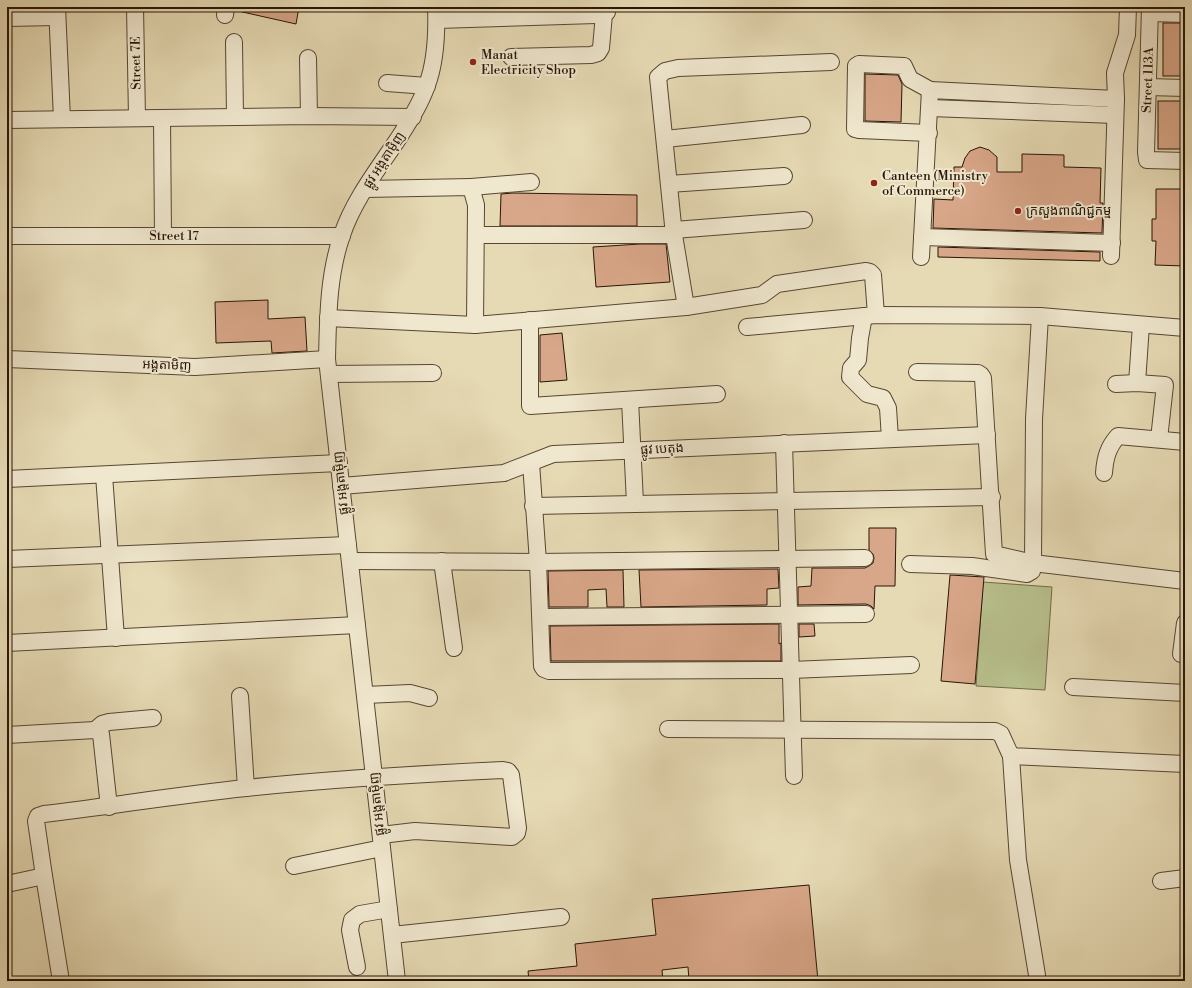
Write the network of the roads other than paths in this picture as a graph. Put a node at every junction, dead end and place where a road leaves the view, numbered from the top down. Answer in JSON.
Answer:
{"nodes":[{"id":1,"x":135,"y":7,"type":"edge"},
{"id":2,"x":1128,"y":7,"type":"edge"},
{"id":3,"x":606,"y":10,"type":"edge"},
{"id":4,"x":1150,"y":10,"type":"edge"},
{"id":5,"x":57,"y":12,"type":"edge"},
{"id":6,"x":436,"y":13,"type":"edge"},
{"id":7,"x":1185,"y":14,"type":"edge"},
{"id":8,"x":7,"y":18,"type":"edge"},
{"id":9,"x":234,"y":42,"type":"dead end"},
{"id":10,"x":511,"y":56,"type":"dead end"},
{"id":11,"x":308,"y":58,"type":"dead end"},
{"id":12,"x":831,"y":62,"type":"dead end"},
{"id":13,"x":387,"y":83,"type":"dead end"},
{"id":14,"x":427,"y":86,"type":"junction"},
{"id":15,"x":1148,"y":86,"type":"junction"},
{"id":16,"x":1185,"y":88,"type":"edge"},
{"id":17,"x":930,"y":90,"type":"junction"},
{"id":18,"x":1115,"y":107,"type":"junction"},
{"id":19,"x":930,"y":108,"type":"junction"},
{"id":20,"x":309,"y":116,"type":"junction"},
{"id":21,"x":413,"y":116,"type":"junction"},
{"id":22,"x":235,"y":117,"type":"junction"},
{"id":23,"x":137,"y":118,"type":"junction"},
{"id":24,"x":162,"y":118,"type":"junction"},
{"id":25,"x":62,"y":119,"type":"junction"},
{"id":26,"x":7,"y":120,"type":"edge"},
{"id":27,"x":802,"y":125,"type":"dead end"},
{"id":28,"x":929,"y":133,"type":"junction"},
{"id":29,"x":665,"y":139,"type":"junction"},
{"id":30,"x":1185,"y":161,"type":"edge"},
{"id":31,"x":784,"y":176,"type":"dead end"},
{"id":32,"x":531,"y":182,"type":"dead end"},
{"id":33,"x":670,"y":184,"type":"junction"},
{"id":34,"x":471,"y":187,"type":"junction"},
{"id":35,"x":365,"y":189,"type":"junction"},
{"id":36,"x":804,"y":220,"type":"dead end"},
{"id":37,"x":674,"y":232,"type":"junction"},
{"id":38,"x":476,"y":235,"type":"junction"},
{"id":39,"x":7,"y":236,"type":"edge"},
{"id":40,"x":163,"y":236,"type":"junction"},
{"id":41,"x":342,"y":236,"type":"junction"},
{"id":42,"x":922,"y":238,"type":"junction"},
{"id":43,"x":921,"y":258,"type":"dead end"},
{"id":44,"x":686,"y":307,"type":"junction"},
{"id":45,"x":870,"y":315,"type":"junction"},
{"id":46,"x":1040,"y":316,"type":"junction"},
{"id":47,"x":328,"y":318,"type":"junction"},
{"id":48,"x":530,"y":320,"type":"junction"},
{"id":49,"x":475,"y":325,"type":"junction"},
{"id":50,"x":1142,"y":325,"type":"junction"},
{"id":51,"x":747,"y":327,"type":"dead end"},
{"id":52,"x":1185,"y":328,"type":"edge"},
{"id":53,"x":7,"y":359,"type":"edge"},
{"id":54,"x":328,"y":366,"type":"junction"},
{"id":55,"x":433,"y":372,"type":"dead end"},
{"id":56,"x":917,"y":372,"type":"dead end"},
{"id":57,"x":1137,"y":383,"type":"junction"},
{"id":58,"x":1116,"y":384,"type":"dead end"},
{"id":59,"x":718,"y":394,"type":"dead end"},
{"id":60,"x":630,"y":400,"type":"junction"},
{"id":61,"x":987,"y":435,"type":"junction"},
{"id":62,"x":890,"y":439,"type":"junction"},
{"id":63,"x":1159,"y":439,"type":"junction"},
{"id":64,"x":1185,"y":442,"type":"edge"},
{"id":65,"x":784,"y":443,"type":"junction"},
{"id":66,"x":632,"y":450,"type":"junction"},
{"id":67,"x":339,"y":463,"type":"junction"},
{"id":68,"x":531,"y":463,"type":"junction"},
{"id":69,"x":1104,"y":473,"type":"dead end"},
{"id":70,"x":104,"y":475,"type":"junction"},
{"id":71,"x":7,"y":479,"type":"edge"},
{"id":72,"x":342,"y":486,"type":"junction"},
{"id":73,"x":992,"y":497,"type":"junction"},
{"id":74,"x":786,"y":500,"type":"junction"},
{"id":75,"x":635,"y":504,"type":"junction"},
{"id":76,"x":533,"y":506,"type":"junction"},
{"id":77,"x":348,"y":545,"type":"junction"},
{"id":78,"x":110,"y":555,"type":"junction"},
{"id":79,"x":788,"y":558,"type":"junction"},
{"id":80,"x":865,"y":558,"type":"dead end"},
{"id":81,"x":7,"y":559,"type":"edge"},
{"id":82,"x":350,"y":561,"type":"junction"},
{"id":83,"x":442,"y":561,"type":"junction"},
{"id":84,"x":538,"y":562,"type":"junction"},
{"id":85,"x":1033,"y":563,"type":"junction"},
{"id":86,"x":910,"y":564,"type":"dead end"},
{"id":87,"x":1185,"y":581,"type":"edge"},
{"id":88,"x":789,"y":614,"type":"junction"},
{"id":89,"x":866,"y":614,"type":"dead end"},
{"id":90,"x":541,"y":616,"type":"junction"},
{"id":91,"x":1185,"y":623,"type":"edge"},
{"id":92,"x":357,"y":625,"type":"junction"},
{"id":93,"x":116,"y":638,"type":"junction"},
{"id":94,"x":7,"y":643,"type":"edge"},
{"id":95,"x":454,"y":648,"type":"dead end"},
{"id":96,"x":1181,"y":654,"type":"dead end"},
{"id":97,"x":911,"y":665,"type":"dead end"},
{"id":98,"x":791,"y":670,"type":"junction"},
{"id":99,"x":1073,"y":687,"type":"dead end"},
{"id":100,"x":1185,"y":693,"type":"edge"},
{"id":101,"x":365,"y":695,"type":"junction"},
{"id":102,"x":240,"y":696,"type":"dead end"},
{"id":103,"x":429,"y":698,"type":"dead end"},
{"id":104,"x":153,"y":718,"type":"dead end"},
{"id":105,"x":668,"y":729,"type":"dead end"},
{"id":106,"x":95,"y":730,"type":"junction"},
{"id":107,"x":793,"y":730,"type":"junction"},
{"id":108,"x":7,"y":735,"type":"edge"},
{"id":109,"x":1011,"y":756,"type":"junction"},
{"id":110,"x":1185,"y":764,"type":"edge"},
{"id":111,"x":374,"y":776,"type":"junction"},
{"id":112,"x":794,"y":776,"type":"dead end"},
{"id":113,"x":246,"y":788,"type":"junction"},
{"id":114,"x":110,"y":807,"type":"junction"},
{"id":115,"x":381,"y":841,"type":"junction"},
{"id":116,"x":294,"y":866,"type":"dead end"},
{"id":117,"x":44,"y":876,"type":"junction"},
{"id":118,"x":1185,"y":878,"type":"edge"},
{"id":119,"x":1161,"y":881,"type":"dead end"},
{"id":120,"x":7,"y":884,"type":"edge"},
{"id":121,"x":389,"y":909,"type":"junction"},
{"id":122,"x":561,"y":917,"type":"dead end"},
{"id":123,"x":392,"y":935,"type":"junction"},
{"id":124,"x":357,"y":967,"type":"dead end"},
{"id":125,"x":1037,"y":975,"type":"dead end"},
{"id":126,"x":61,"y":981,"type":"edge"},
{"id":127,"x":397,"y":981,"type":"edge"}],
"edges":[{"from":1,"to":23,"type":"street","name":"Street 7E"},
{"from":2,"to":18,"type":"street"},
{"from":3,"to":6,"type":"street"},
{"from":3,"to":10,"type":"street"},
{"from":4,"to":7,"type":"street"},
{"from":4,"to":15,"type":"street","name":"Street 113A"},
{"from":5,"to":8,"type":"street"},
{"from":5,"to":25,"type":"street"},
{"from":6,"to":14,"type":"street","name":"ផ្លូវ អង្តតាម៉ិញ"},
{"from":9,"to":22,"type":"street"},
{"from":11,"to":20,"type":"street"},
{"from":12,"to":29,"type":"street"},
{"from":13,"to":14,"type":"street"},
{"from":14,"to":21,"type":"street","name":"ផ្លូវ អង្តតាម៉ិញ"},
{"from":15,"to":16,"type":"street"},
{"from":15,"to":30,"type":"street","name":"Street 113A"},
{"from":17,"to":18,"type":"street"},
{"from":17,"to":19,"type":"street"},
{"from":17,"to":28,"type":"street"},
{"from":18,"to":19,"type":"street"},
{"from":18,"to":42,"type":"street"},
{"from":19,"to":28,"type":"street"},
{"from":20,"to":21,"type":"street"},
{"from":20,"to":22,"type":"street"},
{"from":21,"to":35,"type":"street","name":"ផ្លូវ អង្តតាម៉ិញ"},
{"from":22,"to":24,"type":"street"},
{"from":23,"to":24,"type":"street"},
{"from":23,"to":25,"type":"street"},
{"from":24,"to":40,"type":"street"},
{"from":25,"to":26,"type":"street"},
{"from":27,"to":29,"type":"street"},
{"from":28,"to":42,"type":"street"},
{"from":29,"to":33,"type":"street"},
{"from":31,"to":33,"type":"street"},
{"from":32,"to":34,"type":"street"},
{"from":33,"to":37,"type":"street"},
{"from":34,"to":35,"type":"street"},
{"from":34,"to":38,"type":"street"},
{"from":35,"to":41,"type":"street","name":"ផ្លូវ អង្តតាម៉ិញ"},
{"from":36,"to":37,"type":"street"},
{"from":37,"to":38,"type":"street"},
{"from":37,"to":44,"type":"street"},
{"from":38,"to":49,"type":"street"},
{"from":39,"to":40,"type":"street","name":"Street 17"},
{"from":40,"to":41,"type":"street","name":"Street 17"},
{"from":41,"to":47,"type":"street","name":"ផ្លូវ អង្តតាម៉ិញ"},
{"from":42,"to":43,"type":"street"},
{"from":44,"to":45,"type":"street"},
{"from":44,"to":48,"type":"street"},
{"from":45,"to":46,"type":"street"},
{"from":45,"to":51,"type":"street"},
{"from":45,"to":62,"type":"street"},
{"from":46,"to":50,"type":"street"},
{"from":46,"to":85,"type":"street"},
{"from":47,"to":49,"type":"street"},
{"from":47,"to":54,"type":"street","name":"ផ្លូវ អង្តតាម៉ិញ"},
{"from":48,"to":49,"type":"street"},
{"from":48,"to":60,"type":"street"},
{"from":50,"to":52,"type":"street"},
{"from":50,"to":57,"type":"street"},
{"from":53,"to":54,"type":"street","name":"អង្គតាមិញ"},
{"from":54,"to":55,"type":"street","name":"អង្គតាមិញ"},
{"from":54,"to":67,"type":"street","name":"ផ្លូវ អង្តតាម៉ិញ"},
{"from":56,"to":61,"type":"street"},
{"from":57,"to":58,"type":"street"},
{"from":57,"to":63,"type":"street"},
{"from":59,"to":60,"type":"street"},
{"from":60,"to":66,"type":"street"},
{"from":61,"to":62,"type":"street","name":"ផ្លូវ បេតុង"},
{"from":61,"to":73,"type":"street"},
{"from":62,"to":65,"type":"street","name":"ផ្លូវ បេតុង"},
{"from":63,"to":64,"type":"street"},
{"from":63,"to":69,"type":"street"},
{"from":65,"to":66,"type":"street","name":"ផ្លូវ បេតុង"},
{"from":65,"to":74,"type":"street"},
{"from":66,"to":68,"type":"street","name":"ផ្លូវ បេតុង"},
{"from":66,"to":75,"type":"street"},
{"from":67,"to":70,"type":"street"},
{"from":67,"to":72,"type":"street","name":"ផ្លូវ អង្តតាម៉ិញ"},
{"from":68,"to":72,"type":"street","name":"ផ្លូវ បេតុង"},
{"from":68,"to":76,"type":"street"},
{"from":70,"to":71,"type":"street"},
{"from":70,"to":78,"type":"street"},
{"from":72,"to":77,"type":"street","name":"ផ្លូវ អង្តតាម៉ិញ"},
{"from":73,"to":74,"type":"street"},
{"from":73,"to":85,"type":"street"},
{"from":74,"to":75,"type":"street"},
{"from":74,"to":79,"type":"street"},
{"from":75,"to":76,"type":"street"},
{"from":76,"to":84,"type":"street"},
{"from":77,"to":78,"type":"street"},
{"from":77,"to":82,"type":"street","name":"ផ្លូវ អង្តតាម៉ិញ"},
{"from":78,"to":81,"type":"street"},
{"from":78,"to":93,"type":"street"},
{"from":79,"to":80,"type":"street"},
{"from":79,"to":84,"type":"street"},
{"from":79,"to":88,"type":"street"},
{"from":82,"to":83,"type":"street"},
{"from":82,"to":92,"type":"street","name":"ផ្លូវ អង្តតាម៉ិញ"},
{"from":83,"to":84,"type":"street"},
{"from":83,"to":95,"type":"street"},
{"from":84,"to":90,"type":"street"},
{"from":85,"to":86,"type":"street"},
{"from":85,"to":87,"type":"street"},
{"from":88,"to":89,"type":"street"},
{"from":88,"to":90,"type":"street"},
{"from":88,"to":98,"type":"street"},
{"from":90,"to":98,"type":"street"},
{"from":91,"to":96,"type":"street"},
{"from":92,"to":93,"type":"street"},
{"from":92,"to":101,"type":"street","name":"ផ្លូវ អង្តតាម៉ិញ"},
{"from":93,"to":94,"type":"street"},
{"from":97,"to":98,"type":"street"},
{"from":98,"to":107,"type":"street"},
{"from":99,"to":100,"type":"street"},
{"from":101,"to":103,"type":"street"},
{"from":101,"to":111,"type":"street","name":"ផ្លូវ អង្តតាម៉ិញ"},
{"from":102,"to":113,"type":"street"},
{"from":104,"to":106,"type":"street"},
{"from":105,"to":107,"type":"street"},
{"from":106,"to":108,"type":"street"},
{"from":106,"to":114,"type":"street"},
{"from":107,"to":109,"type":"street"},
{"from":107,"to":112,"type":"street"},
{"from":109,"to":110,"type":"street"},
{"from":109,"to":125,"type":"street"},
{"from":111,"to":113,"type":"street"},
{"from":111,"to":115,"type":"street","name":"ផ្លូវ អង្តតាម៉ិញ"},
{"from":111,"to":115,"type":"street"},
{"from":113,"to":114,"type":"street"},
{"from":114,"to":117,"type":"street"},
{"from":115,"to":116,"type":"street"},
{"from":115,"to":121,"type":"street","name":"ផ្លូវ អង្តតាម៉ិញ"},
{"from":117,"to":120,"type":"street"},
{"from":117,"to":126,"type":"street"},
{"from":118,"to":119,"type":"street"},
{"from":121,"to":123,"type":"street","name":"ផ្លូវ អង្តតាម៉ិញ"},
{"from":121,"to":124,"type":"street"},
{"from":122,"to":123,"type":"street"},
{"from":123,"to":127,"type":"street","name":"ផ្លូវ អង្តតាម៉ិញ"}]}
